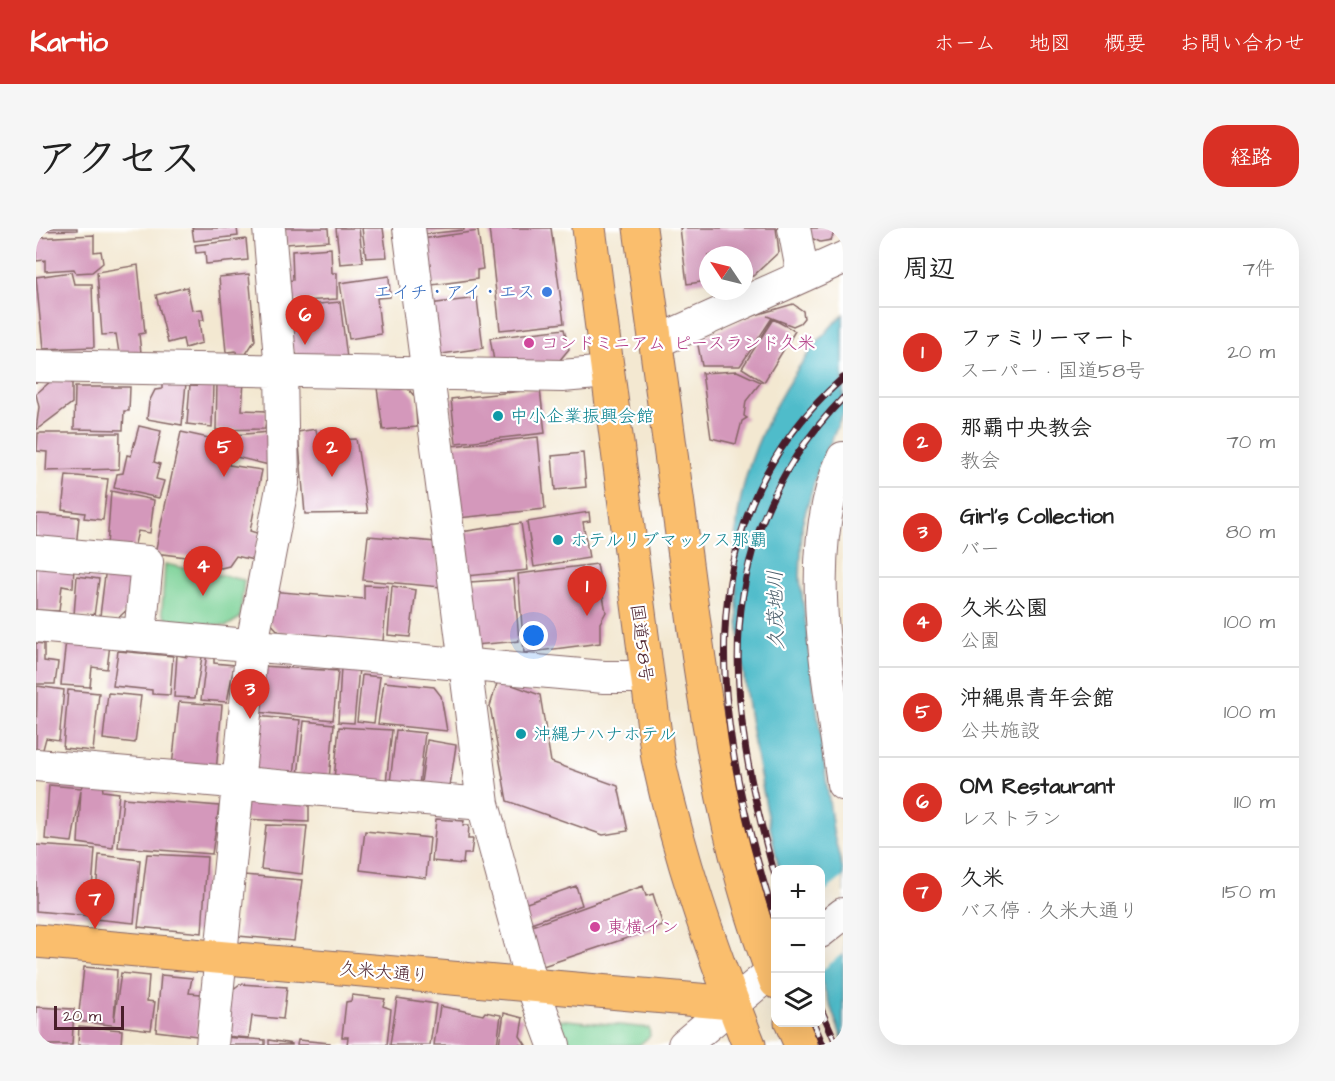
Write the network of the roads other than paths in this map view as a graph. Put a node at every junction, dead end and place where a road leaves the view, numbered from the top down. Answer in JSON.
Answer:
{"nodes":[{"id":1,"x":269,"y":228,"type":"edge"},
{"id":2,"x":410,"y":228,"type":"edge"},
{"id":3,"x":589,"y":228,"type":"edge"},
{"id":4,"x":640,"y":228,"type":"edge"},
{"id":5,"x":794,"y":228,"type":"edge"},
{"id":6,"x":843,"y":258,"type":"edge"},
{"id":7,"x":803,"y":276,"type":"junction"},
{"id":8,"x":656,"y":342,"type":"junction"},
{"id":9,"x":36,"y":366,"type":"edge"},
{"id":10,"x":281,"y":370,"type":"junction"},
{"id":11,"x":608,"y":372,"type":"junction"},
{"id":12,"x":426,"y":374,"type":"junction"},
{"id":13,"x":843,"y":458,"type":"edge"},
{"id":14,"x":36,"y":552,"type":"edge"},
{"id":15,"x":36,"y":626,"type":"edge"},
{"id":16,"x":140,"y":635,"type":"junction"},
{"id":17,"x":252,"y":644,"type":"junction"},
{"id":18,"x":463,"y":663,"type":"junction"},
{"id":19,"x":647,"y":677,"type":"junction"},
{"id":20,"x":837,"y":690,"type":"edge"},
{"id":21,"x":36,"y":765,"type":"edge"},
{"id":22,"x":238,"y":784,"type":"junction"},
{"id":23,"x":843,"y":784,"type":"edge"},
{"id":24,"x":483,"y":804,"type":"junction"},
{"id":25,"x":843,"y":914,"type":"edge"},
{"id":26,"x":825,"y":928,"type":"edge"},
{"id":27,"x":36,"y":941,"type":"edge"},
{"id":28,"x":222,"y":958,"type":"junction"},
{"id":29,"x":771,"y":966,"type":"edge"},
{"id":30,"x":771,"y":975,"type":"edge"},
{"id":31,"x":532,"y":985,"type":"junction"},
{"id":32,"x":732,"y":1003,"type":"junction"},
{"id":33,"x":793,"y":1027,"type":"edge"},
{"id":34,"x":212,"y":1045,"type":"edge"},
{"id":35,"x":554,"y":1045,"type":"edge"},
{"id":36,"x":684,"y":1045,"type":"edge"},
{"id":37,"x":749,"y":1045,"type":"edge"},
{"id":38,"x":801,"y":1045,"type":"edge"}],
"edges":[{"from":1,"to":10,"type":"street"},
{"from":2,"to":12,"type":"street"},
{"from":3,"to":11,"type":"main road","name":"国道58号"},
{"from":4,"to":8,"type":"main road"},
{"from":5,"to":7,"type":"street"},
{"from":6,"to":7,"type":"street"},
{"from":7,"to":8,"type":"street"},
{"from":8,"to":29,"type":"main road"},
{"from":9,"to":10,"type":"street"},
{"from":10,"to":12,"type":"street"},
{"from":10,"to":17,"type":"street"},
{"from":11,"to":12,"type":"street"},
{"from":11,"to":19,"type":"main road","name":"国道58号"},
{"from":12,"to":18,"type":"street"},
{"from":13,"to":20,"type":"street"},
{"from":14,"to":16,"type":"street"},
{"from":15,"to":16,"type":"street"},
{"from":16,"to":17,"type":"street"},
{"from":17,"to":18,"type":"street"},
{"from":17,"to":22,"type":"street"},
{"from":18,"to":19,"type":"street"},
{"from":18,"to":24,"type":"street"},
{"from":19,"to":32,"type":"main road","name":"国道58号"},
{"from":20,"to":23,"type":"street"},
{"from":21,"to":22,"type":"street"},
{"from":22,"to":24,"type":"street"},
{"from":22,"to":28,"type":"street"},
{"from":24,"to":31,"type":"street"},
{"from":25,"to":26,"type":"street"},
{"from":27,"to":28,"type":"main road","name":"久米大通り"},
{"from":28,"to":31,"type":"main road","name":"久米大通り"},
{"from":28,"to":34,"type":"street"},
{"from":30,"to":32,"type":"street"},
{"from":31,"to":32,"type":"main road","name":"久米大通り"},
{"from":31,"to":35,"type":"street"},
{"from":32,"to":36,"type":"street"},
{"from":32,"to":37,"type":"main road","name":"国道58号"},
{"from":33,"to":38,"type":"main road"}]}
